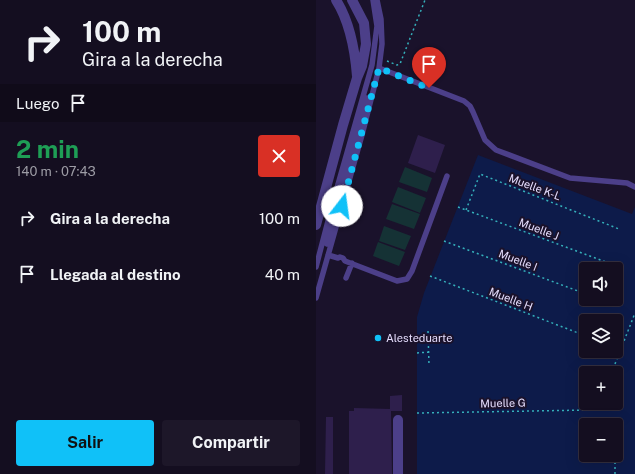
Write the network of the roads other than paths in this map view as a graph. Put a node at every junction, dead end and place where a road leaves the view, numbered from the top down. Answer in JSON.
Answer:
{"nodes":[{"id":1,"x":336,"y":0,"type":"edge"},
{"id":2,"x":352,"y":0,"type":"edge"},
{"id":3,"x":358,"y":0,"type":"edge"},
{"id":4,"x":373,"y":0,"type":"edge"},
{"id":5,"x":377,"y":0,"type":"edge"},
{"id":6,"x":362,"y":18,"type":"junction"},
{"id":7,"x":377,"y":26,"type":"junction"},
{"id":8,"x":379,"y":68,"type":"junction"},
{"id":9,"x":357,"y":78,"type":"junction"},
{"id":10,"x":369,"y":84,"type":"junction"},
{"id":11,"x":447,"y":176,"type":"dead end"},
{"id":12,"x":635,"y":187,"type":"edge"},
{"id":13,"x":333,"y":202,"type":"junction"},
{"id":14,"x":316,"y":225,"type":"edge"},
{"id":15,"x":328,"y":255,"type":"junction"},
{"id":16,"x":352,"y":263,"type":"junction"},
{"id":17,"x":316,"y":267,"type":"edge"},
{"id":18,"x":346,"y":278,"type":"dead end"},
{"id":19,"x":316,"y":298,"type":"edge"},
{"id":20,"x":398,"y":420,"type":"dead end"},
{"id":21,"x":398,"y":474,"type":"edge"}],
"edges":[{"from":1,"to":9,"type":"street"},
{"from":2,"to":6,"type":"street"},
{"from":3,"to":6,"type":"street"},
{"from":4,"to":7,"type":"lane"},
{"from":5,"to":8,"type":"lane"},
{"from":6,"to":9,"type":"street"},
{"from":7,"to":8,"type":"lane"},
{"from":7,"to":10,"type":"lane"},
{"from":8,"to":10,"type":"lane"},
{"from":8,"to":12,"type":"lane"},
{"from":8,"to":15,"type":"lane"},
{"from":9,"to":14,"type":"street"},
{"from":10,"to":13,"type":"lane"},
{"from":11,"to":16,"type":"lane"},
{"from":13,"to":15,"type":"lane"},
{"from":13,"to":17,"type":"lane"},
{"from":15,"to":16,"type":"lane"},
{"from":15,"to":19,"type":"lane"},
{"from":16,"to":18,"type":"lane"},
{"from":20,"to":21,"type":"street"}]}
